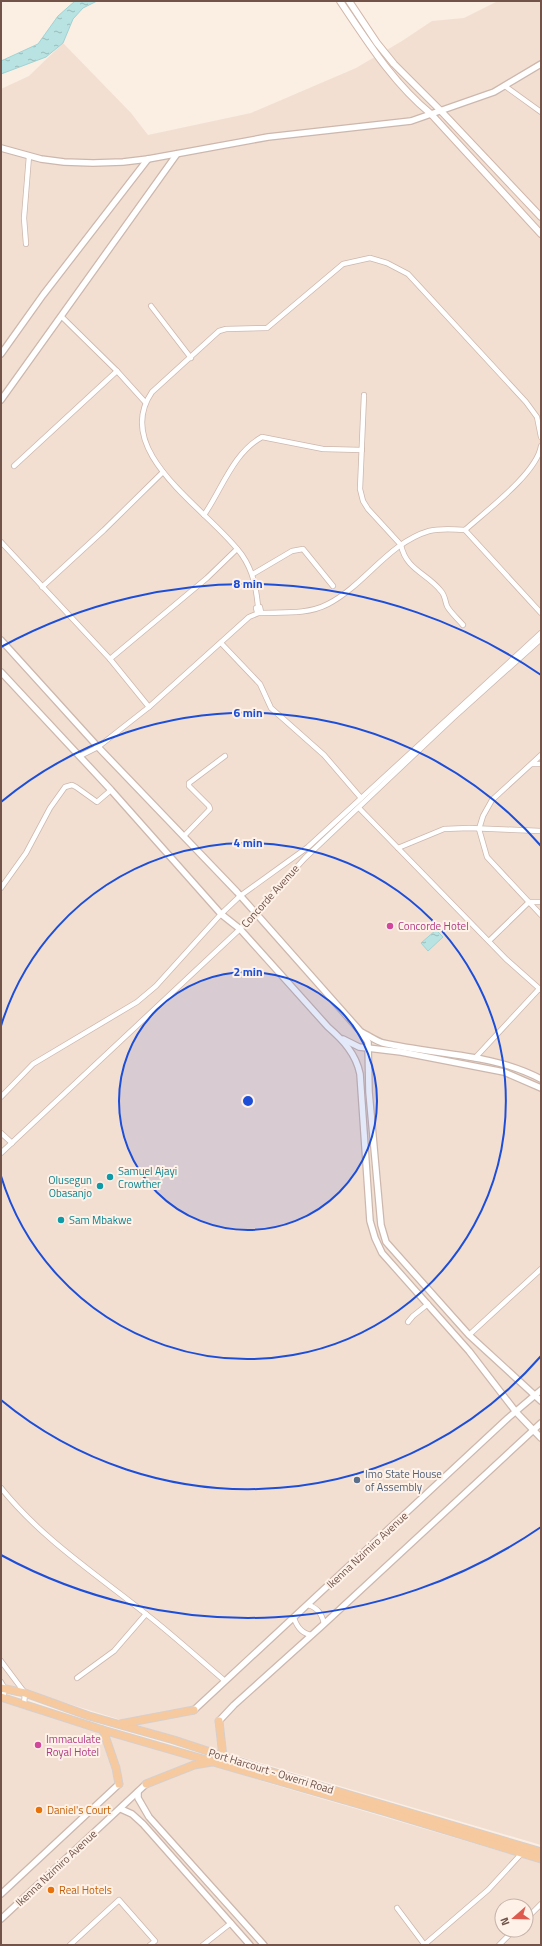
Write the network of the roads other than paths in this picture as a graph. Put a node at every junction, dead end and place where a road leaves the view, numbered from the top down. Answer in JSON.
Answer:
{"nodes":[{"id":1,"x":340,"y":1,"type":"edge"},
{"id":2,"x":349,"y":1,"type":"edge"},
{"id":3,"x":541,"y":64,"type":"edge"},
{"id":4,"x":506,"y":86,"type":"junction"},
{"id":5,"x":441,"y":111,"type":"junction"},
{"id":6,"x":541,"y":112,"type":"edge"},
{"id":7,"x":430,"y":114,"type":"junction"},
{"id":8,"x":1,"y":148,"type":"edge"},
{"id":9,"x":178,"y":154,"type":"junction"},
{"id":10,"x":29,"y":156,"type":"junction"},
{"id":11,"x":148,"y":159,"type":"junction"},
{"id":12,"x":541,"y":217,"type":"edge"},
{"id":13,"x":541,"y":234,"type":"edge"},
{"id":14,"x":26,"y":244,"type":"dead end"},
{"id":15,"x":151,"y":306,"type":"dead end"},
{"id":16,"x":61,"y":316,"type":"junction"},
{"id":17,"x":1,"y":354,"type":"edge"},
{"id":18,"x":191,"y":358,"type":"junction"},
{"id":19,"x":117,"y":372,"type":"junction"},
{"id":20,"x":364,"y":395,"type":"dead end"},
{"id":21,"x":1,"y":400,"type":"edge"},
{"id":22,"x":145,"y":402,"type":"junction"},
{"id":23,"x":541,"y":437,"type":"edge"},
{"id":24,"x":541,"y":446,"type":"edge"},
{"id":25,"x":362,"y":450,"type":"junction"},
{"id":26,"x":14,"y":466,"type":"dead end"},
{"id":27,"x":163,"y":472,"type":"junction"},
{"id":28,"x":204,"y":515,"type":"junction"},
{"id":29,"x":466,"y":530,"type":"junction"},
{"id":30,"x":1,"y":542,"type":"edge"},
{"id":31,"x":401,"y":545,"type":"junction"},
{"id":32,"x":237,"y":549,"type":"junction"},
{"id":33,"x":253,"y":574,"type":"junction"},
{"id":34,"x":333,"y":586,"type":"dead end"},
{"id":35,"x":42,"y":587,"type":"junction"},
{"id":36,"x":258,"y":610,"type":"junction"},
{"id":37,"x":541,"y":613,"type":"edge"},
{"id":38,"x":463,"y":625,"type":"dead end"},
{"id":39,"x":541,"y":633,"type":"edge"},
{"id":40,"x":1,"y":640,"type":"edge"},
{"id":41,"x":541,"y":640,"type":"edge"},
{"id":42,"x":221,"y":643,"type":"junction"},
{"id":43,"x":110,"y":659,"type":"junction"},
{"id":44,"x":1,"y":672,"type":"edge"},
{"id":45,"x":149,"y":707,"type":"junction"},
{"id":46,"x":98,"y":747,"type":"junction"},
{"id":47,"x":541,"y":755,"type":"edge"},
{"id":48,"x":80,"y":756,"type":"junction"},
{"id":49,"x":225,"y":756,"type":"dead end"},
{"id":50,"x":532,"y":764,"type":"junction"},
{"id":51,"x":541,"y":764,"type":"edge"},
{"id":52,"x":111,"y":790,"type":"junction"},
{"id":53,"x":361,"y":798,"type":"junction"},
{"id":54,"x":359,"y":808,"type":"junction"},
{"id":55,"x":479,"y":829,"type":"junction"},
{"id":56,"x":541,"y":831,"type":"edge"},
{"id":57,"x":184,"y":836,"type":"junction"},
{"id":58,"x":398,"y":848,"type":"junction"},
{"id":59,"x":1,"y":888,"type":"edge"},
{"id":60,"x":240,"y":896,"type":"junction"},
{"id":61,"x":528,"y":902,"type":"junction"},
{"id":62,"x":541,"y":902,"type":"edge"},
{"id":63,"x":254,"y":913,"type":"junction"},
{"id":64,"x":221,"y":914,"type":"junction"},
{"id":65,"x":541,"y":915,"type":"edge"},
{"id":66,"x":240,"y":929,"type":"junction"},
{"id":67,"x":489,"y":941,"type":"junction"},
{"id":68,"x":540,"y":989,"type":"edge"},
{"id":69,"x":361,"y":1032,"type":"junction"},
{"id":70,"x":339,"y":1036,"type":"junction"},
{"id":71,"x":368,"y":1048,"type":"junction"},
{"id":72,"x":475,"y":1058,"type":"junction"},
{"id":73,"x":541,"y":1079,"type":"edge"},
{"id":74,"x":541,"y":1088,"type":"edge"},
{"id":75,"x":1,"y":1097,"type":"edge"},
{"id":76,"x":1,"y":1133,"type":"edge"},
{"id":77,"x":12,"y":1143,"type":"junction"},
{"id":78,"x":1,"y":1153,"type":"edge"},
{"id":79,"x":386,"y":1242,"type":"junction"},
{"id":80,"x":378,"y":1245,"type":"junction"},
{"id":81,"x":541,"y":1269,"type":"edge"},
{"id":82,"x":428,"y":1304,"type":"junction"},
{"id":83,"x":408,"y":1322,"type":"dead end"},
{"id":84,"x":469,"y":1335,"type":"junction"},
{"id":85,"x":541,"y":1390,"type":"edge"},
{"id":86,"x":535,"y":1395,"type":"junction"},
{"id":87,"x":541,"y":1401,"type":"edge"},
{"id":88,"x":516,"y":1412,"type":"junction"},
{"id":89,"x":541,"y":1423,"type":"edge"},
{"id":90,"x":533,"y":1431,"type":"junction"},
{"id":91,"x":541,"y":1438,"type":"edge"},
{"id":92,"x":1,"y":1488,"type":"edge"},
{"id":93,"x":308,"y":1605,"type":"junction"},
{"id":94,"x":146,"y":1614,"type":"junction"},
{"id":95,"x":294,"y":1618,"type":"junction"},
{"id":96,"x":324,"y":1624,"type":"junction"},
{"id":97,"x":312,"y":1635,"type":"junction"},
{"id":98,"x":1,"y":1661,"type":"edge"},
{"id":99,"x":77,"y":1678,"type":"dead end"},
{"id":100,"x":225,"y":1681,"type":"junction"},
{"id":101,"x":2,"y":1686,"type":"edge"},
{"id":102,"x":25,"y":1693,"type":"junction"},
{"id":103,"x":2,"y":1697,"type":"edge"},
{"id":104,"x":24,"y":1704,"type":"junction"},
{"id":105,"x":194,"y":1710,"type":"joint"},
{"id":106,"x":219,"y":1721,"type":"joint"},
{"id":107,"x":116,"y":1724,"type":"junction"},
{"id":108,"x":103,"y":1730,"type":"junction"},
{"id":109,"x":223,"y":1757,"type":"junction"},
{"id":110,"x":214,"y":1762,"type":"junction"},
{"id":111,"x":119,"y":1784,"type":"joint"},
{"id":112,"x":146,"y":1784,"type":"joint"},
{"id":113,"x":138,"y":1792,"type":"junction"},
{"id":114,"x":121,"y":1808,"type":"junction"},
{"id":115,"x":541,"y":1852,"type":"edge"},
{"id":116,"x":522,"y":1853,"type":"junction"},
{"id":117,"x":541,"y":1859,"type":"edge"},
{"id":118,"x":1,"y":1894,"type":"edge"},
{"id":119,"x":397,"y":1908,"type":"dead end"},
{"id":120,"x":1,"y":1919,"type":"edge"},
{"id":121,"x":231,"y":1923,"type":"junction"},
{"id":122,"x":70,"y":1945,"type":"edge"},
{"id":123,"x":150,"y":1945,"type":"edge"},
{"id":124,"x":203,"y":1945,"type":"edge"},
{"id":125,"x":250,"y":1945,"type":"edge"},
{"id":126,"x":264,"y":1945,"type":"edge"},
{"id":127,"x":424,"y":1945,"type":"edge"}],
"edges":[{"from":1,"to":7,"type":"main road"},
{"from":2,"to":5,"type":"main road"},
{"from":3,"to":4,"type":"street"},
{"from":4,"to":5,"type":"street"},
{"from":4,"to":6,"type":"street"},
{"from":5,"to":7,"type":"street"},
{"from":5,"to":12,"type":"main road"},
{"from":7,"to":9,"type":"street"},
{"from":7,"to":13,"type":"main road"},
{"from":8,"to":10,"type":"street"},
{"from":9,"to":11,"type":"street"},
{"from":9,"to":16,"type":"street"},
{"from":10,"to":11,"type":"street"},
{"from":10,"to":14,"type":"street"},
{"from":11,"to":17,"type":"street"},
{"from":15,"to":18,"type":"street"},
{"from":16,"to":19,"type":"street"},
{"from":16,"to":21,"type":"street"},
{"from":18,"to":22,"type":"street"},
{"from":18,"to":23,"type":"street"},
{"from":19,"to":22,"type":"street"},
{"from":19,"to":26,"type":"street"},
{"from":20,"to":25,"type":"street"},
{"from":22,"to":27,"type":"street"},
{"from":24,"to":29,"type":"street"},
{"from":25,"to":28,"type":"street"},
{"from":25,"to":31,"type":"street"},
{"from":27,"to":28,"type":"street"},
{"from":27,"to":35,"type":"street"},
{"from":28,"to":32,"type":"street"},
{"from":29,"to":31,"type":"street"},
{"from":29,"to":37,"type":"street"},
{"from":30,"to":35,"type":"street"},
{"from":31,"to":36,"type":"street"},
{"from":31,"to":38,"type":"street"},
{"from":32,"to":33,"type":"street"},
{"from":32,"to":43,"type":"street"},
{"from":33,"to":34,"type":"street"},
{"from":33,"to":36,"type":"street"},
{"from":35,"to":43,"type":"street"},
{"from":36,"to":42,"type":"street"},
{"from":39,"to":53,"type":"street","name":"Concorde Avenue"},
{"from":40,"to":46,"type":"street"},
{"from":41,"to":54,"type":"street","name":"Concorde Avenue"},
{"from":42,"to":45,"type":"street"},
{"from":42,"to":53,"type":"street"},
{"from":43,"to":45,"type":"street"},
{"from":44,"to":48,"type":"street"},
{"from":45,"to":46,"type":"street"},
{"from":46,"to":48,"type":"street"},
{"from":46,"to":57,"type":"street"},
{"from":47,"to":50,"type":"street"},
{"from":48,"to":52,"type":"street"},
{"from":49,"to":57,"type":"street"},
{"from":50,"to":51,"type":"street"},
{"from":50,"to":55,"type":"street"},
{"from":52,"to":59,"type":"street"},
{"from":52,"to":64,"type":"street"},
{"from":53,"to":60,"type":"street","name":"Concorde Avenue"},
{"from":54,"to":58,"type":"street"},
{"from":54,"to":63,"type":"street","name":"Concorde Avenue"},
{"from":55,"to":56,"type":"street"},
{"from":55,"to":58,"type":"street"},
{"from":55,"to":61,"type":"street"},
{"from":57,"to":60,"type":"street"},
{"from":58,"to":67,"type":"street"},
{"from":60,"to":63,"type":"street"},
{"from":60,"to":64,"type":"street","name":"Concorde Avenue"},
{"from":61,"to":62,"type":"street"},
{"from":61,"to":65,"type":"street"},
{"from":61,"to":67,"type":"street"},
{"from":63,"to":66,"type":"street","name":"Concorde Avenue"},
{"from":63,"to":69,"type":"street"},
{"from":64,"to":66,"type":"street"},
{"from":64,"to":75,"type":"street","name":"Concorde Avenue"},
{"from":66,"to":70,"type":"street"},
{"from":66,"to":77,"type":"street","name":"Concorde Avenue"},
{"from":67,"to":68,"type":"street"},
{"from":68,"to":72,"type":"street"},
{"from":69,"to":71,"type":"street"},
{"from":69,"to":72,"type":"street"},
{"from":70,"to":71,"type":"street"},
{"from":70,"to":80,"type":"street"},
{"from":71,"to":74,"type":"street"},
{"from":71,"to":79,"type":"street"},
{"from":72,"to":73,"type":"street"},
{"from":76,"to":77,"type":"street"},
{"from":77,"to":78,"type":"street","name":"Concorde Avenue"},
{"from":79,"to":80,"type":"street"},
{"from":79,"to":84,"type":"street"},
{"from":80,"to":82,"type":"street"},
{"from":81,"to":84,"type":"street"},
{"from":82,"to":83,"type":"street"},
{"from":82,"to":88,"type":"street"},
{"from":84,"to":86,"type":"street"},
{"from":85,"to":86,"type":"street","name":"Ikenna Nzimiro Avenue"},
{"from":86,"to":87,"type":"street"},
{"from":86,"to":88,"type":"street","name":"Ikenna Nzimiro Avenue"},
{"from":88,"to":90,"type":"street"},
{"from":88,"to":93,"type":"street","name":"Ikenna Nzimiro Avenue"},
{"from":89,"to":90,"type":"street"},
{"from":90,"to":91,"type":"street"},
{"from":90,"to":96,"type":"street"},
{"from":92,"to":94,"type":"street"},
{"from":93,"to":95,"type":"street","name":"Ikenna Nzimiro Avenue"},
{"from":93,"to":96,"type":"street"},
{"from":94,"to":99,"type":"street"},
{"from":94,"to":100,"type":"street"},
{"from":95,"to":97,"type":"street"},
{"from":95,"to":100,"type":"street","name":"Ikenna Nzimiro Avenue"},
{"from":96,"to":97,"type":"street"},
{"from":97,"to":106,"type":"street"},
{"from":98,"to":102,"type":"street"},
{"from":100,"to":105,"type":"street","name":"Ikenna Nzimiro Avenue"},
{"from":101,"to":102,"type":"main road","name":"Port Harcourt - Owerri Road"},
{"from":101,"to":103,"type":"street"},
{"from":102,"to":104,"type":"street"},
{"from":102,"to":107,"type":"main road","name":"Port Harcourt - Owerri Road"},
{"from":103,"to":104,"type":"main road","name":"Port Harcourt - Owerri Road"},
{"from":104,"to":108,"type":"main road","name":"Port Harcourt - Owerri Road"},
{"from":105,"to":107,"type":"main road"},
{"from":106,"to":109,"type":"main road"},
{"from":107,"to":109,"type":"main road","name":"Port Harcourt - Owerri Road"},
{"from":108,"to":110,"type":"main road","name":"Port Harcourt - Owerri Road"},
{"from":108,"to":111,"type":"main road"},
{"from":109,"to":115,"type":"main road","name":"Port Harcourt - Owerri Road"},
{"from":110,"to":112,"type":"main road"},
{"from":110,"to":116,"type":"main road","name":"Port Harcourt - Owerri Road"},
{"from":111,"to":118,"type":"street","name":"Ikenna Nzimiro Avenue"},
{"from":112,"to":113,"type":"street","name":"Ikenna Nzimiro Avenue"},
{"from":113,"to":114,"type":"street","name":"Ikenna Nzimiro Avenue"},
{"from":113,"to":126,"type":"street"},
{"from":114,"to":120,"type":"street","name":"Ikenna Nzimiro Avenue"},
{"from":114,"to":121,"type":"street"},
{"from":116,"to":117,"type":"main road","name":"Port Harcourt - Owerri Road"},
{"from":116,"to":127,"type":"street"},
{"from":119,"to":127,"type":"street"},
{"from":121,"to":124,"type":"street"},
{"from":121,"to":125,"type":"street"},
{"from":122,"to":123,"type":"street"}]}
